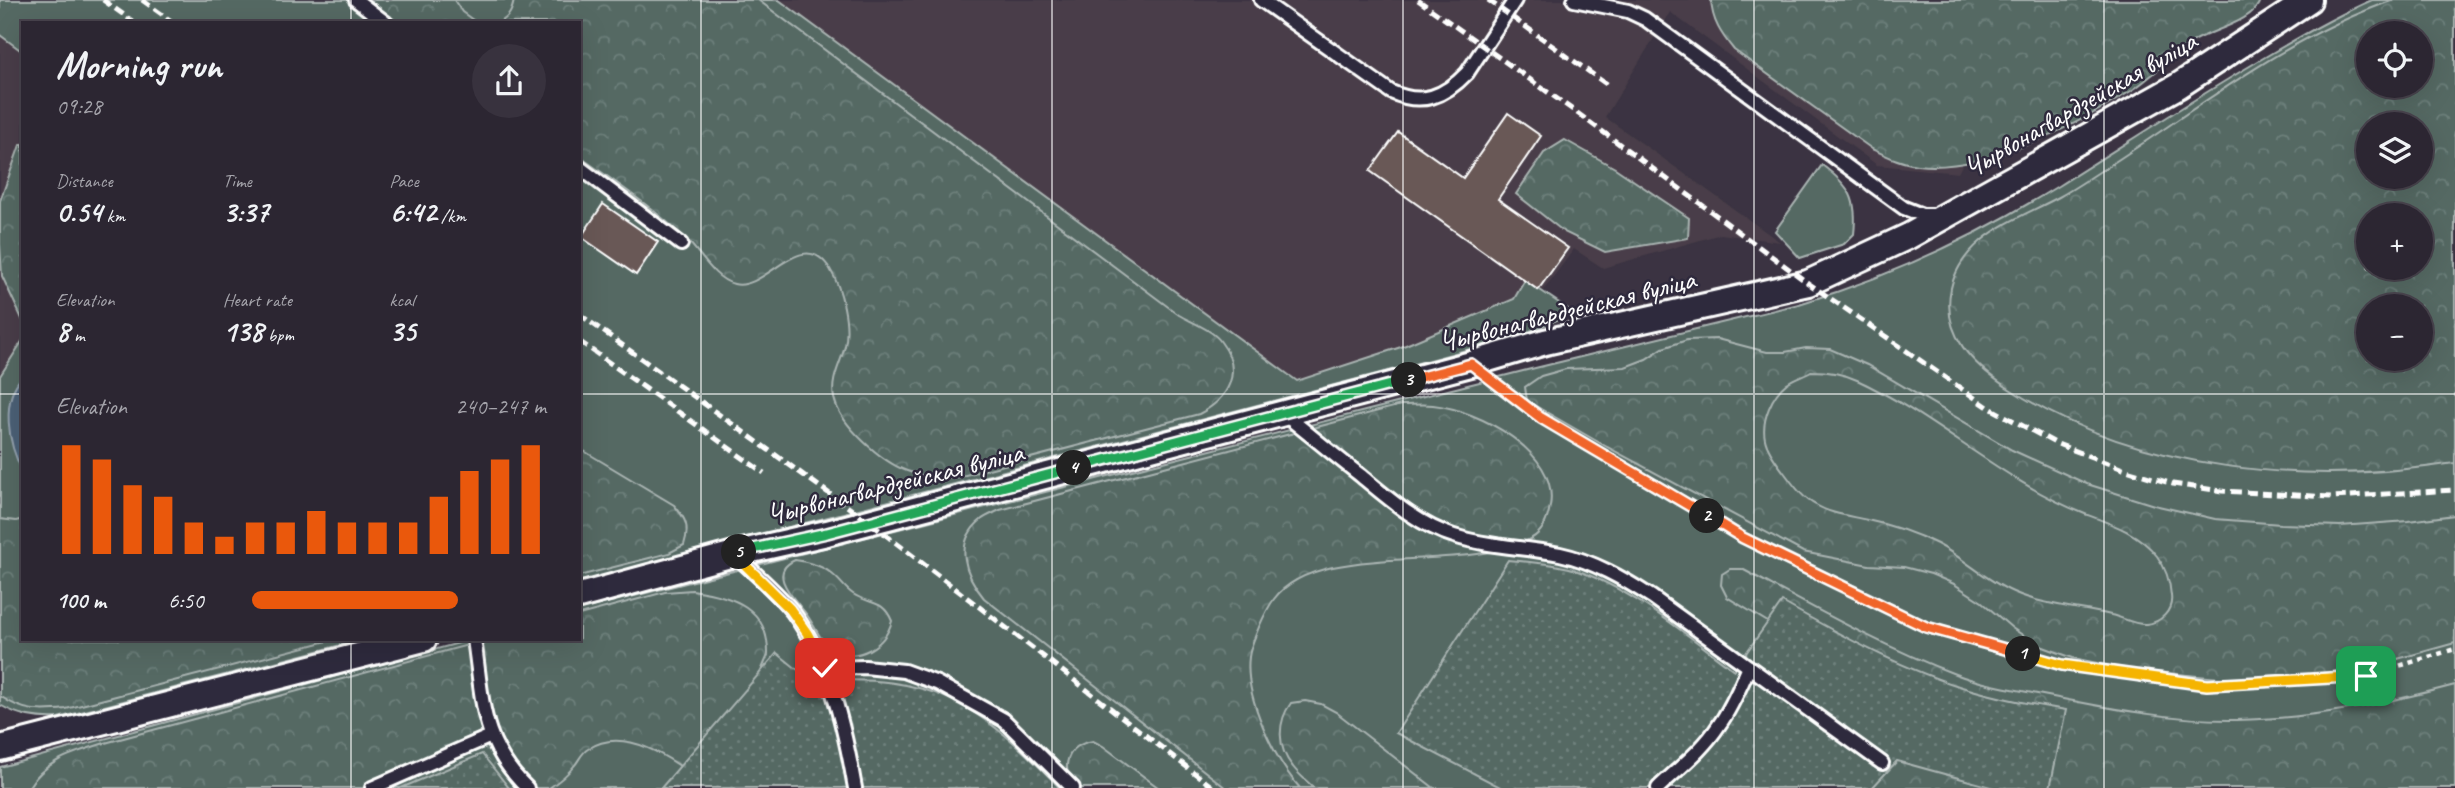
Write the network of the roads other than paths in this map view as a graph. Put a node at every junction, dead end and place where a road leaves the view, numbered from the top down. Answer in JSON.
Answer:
{"nodes":[{"id":1,"x":355,"y":0,"type":"edge"},
{"id":2,"x":1261,"y":0,"type":"edge"},
{"id":3,"x":1515,"y":0,"type":"edge"},
{"id":4,"x":1574,"y":0,"type":"edge"},
{"id":5,"x":2309,"y":0,"type":"edge"},
{"id":6,"x":383,"y":21,"type":"edge"},
{"id":7,"x":581,"y":169,"type":"edge"},
{"id":8,"x":1946,"y":216,"type":"junction"},
{"id":9,"x":681,"y":244,"type":"dead end"},
{"id":10,"x":1283,"y":413,"type":"junction"},
{"id":11,"x":734,"y":554,"type":"junction"},
{"id":12,"x":581,"y":595,"type":"edge"},
{"id":13,"x":416,"y":641,"type":"edge"},
{"id":14,"x":474,"y":641,"type":"edge"},
{"id":15,"x":1749,"y":667,"type":"junction"},
{"id":16,"x":825,"y":668,"type":"junction"},
{"id":17,"x":491,"y":736,"type":"junction"},
{"id":18,"x":5,"y":742,"type":"edge"},
{"id":19,"x":1882,"y":763,"type":"dead end"},
{"id":20,"x":372,"y":788,"type":"edge"},
{"id":21,"x":527,"y":788,"type":"edge"},
{"id":22,"x":855,"y":788,"type":"edge"},
{"id":23,"x":1073,"y":788,"type":"edge"},
{"id":24,"x":1658,"y":788,"type":"edge"}],
"edges":[{"from":1,"to":6,"type":"lane"},
{"from":2,"to":3,"type":"lane"},
{"from":4,"to":8,"type":"lane"},
{"from":5,"to":8,"type":"street","name":"Чырвонагвардзейская вуліца"},
{"from":7,"to":9,"type":"lane"},
{"from":8,"to":10,"type":"street","name":"Чырвонагвардзейская вуліца"},
{"from":10,"to":11,"type":"street","name":"Чырвонагвардзейская вуліца"},
{"from":10,"to":15,"type":"lane"},
{"from":11,"to":12,"type":"street","name":"Чырвонагвардзейская вуліца"},
{"from":11,"to":16,"type":"lane"},
{"from":13,"to":18,"type":"street"},
{"from":14,"to":17,"type":"lane"},
{"from":15,"to":19,"type":"lane"},
{"from":15,"to":24,"type":"lane"},
{"from":16,"to":22,"type":"lane"},
{"from":16,"to":23,"type":"lane"},
{"from":17,"to":20,"type":"lane"},
{"from":17,"to":21,"type":"lane"}]}
